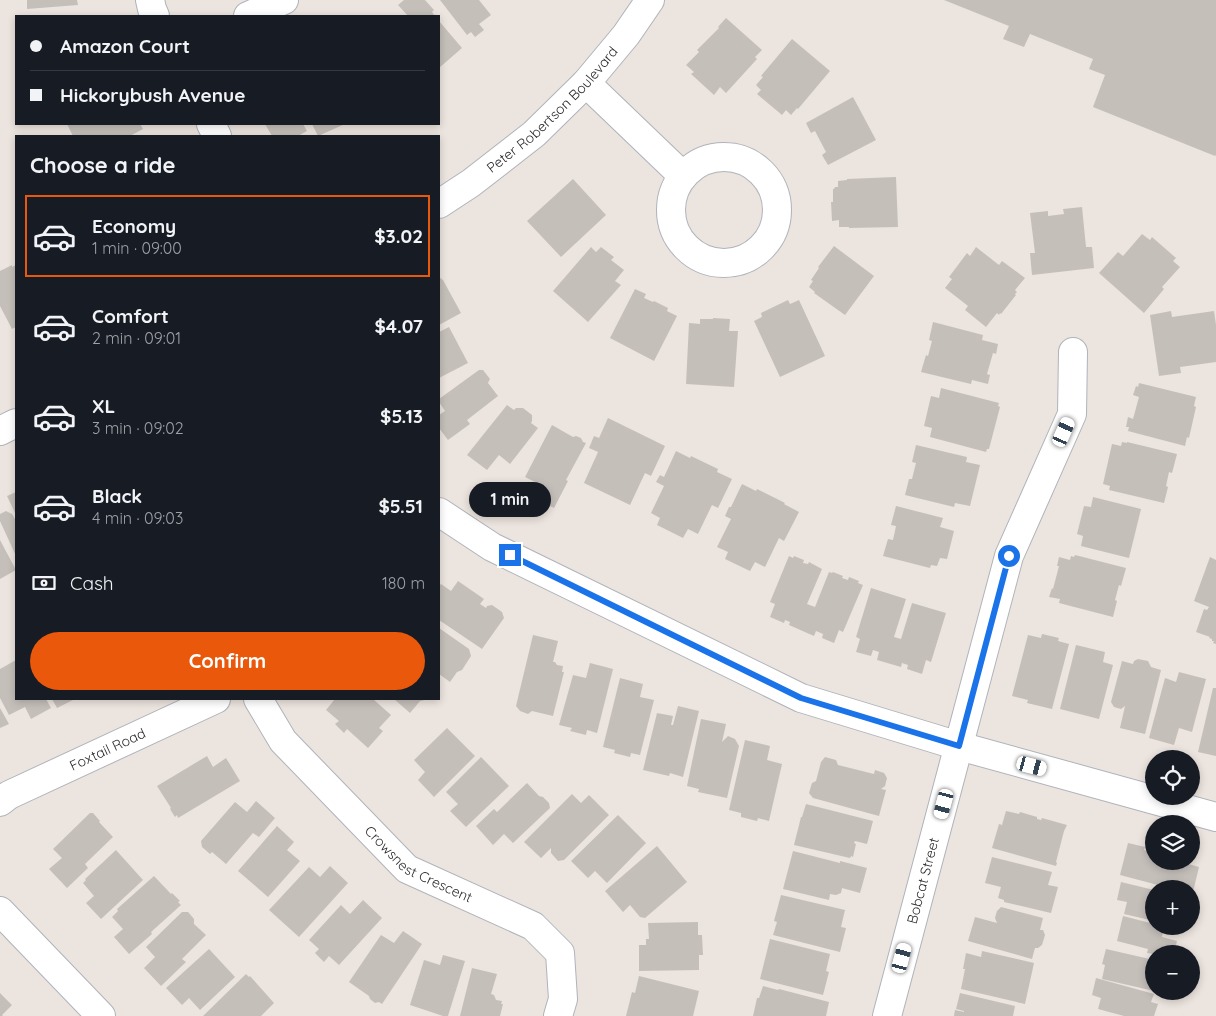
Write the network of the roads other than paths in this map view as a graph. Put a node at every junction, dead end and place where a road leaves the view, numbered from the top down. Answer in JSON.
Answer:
{"nodes":[{"id":1,"x":150,"y":0,"type":"edge"},
{"id":2,"x":284,"y":0,"type":"edge"},
{"id":3,"x":650,"y":0,"type":"edge"},
{"id":4,"x":155,"y":15,"type":"edge"},
{"id":5,"x":250,"y":15,"type":"edge"},
{"id":6,"x":586,"y":83,"type":"junction"},
{"id":7,"x":683,"y":176,"type":"dead end"},
{"id":8,"x":440,"y":203,"type":"edge"},
{"id":9,"x":1073,"y":352,"type":"dead end"},
{"id":10,"x":15,"y":424,"type":"edge"},
{"id":11,"x":0,"y":431,"type":"edge"},
{"id":12,"x":440,"y":513,"type":"edge"},
{"id":13,"x":214,"y":700,"type":"edge"},
{"id":14,"x":259,"y":700,"type":"edge"},
{"id":15,"x":959,"y":746,"type":"junction"},
{"id":16,"x":0,"y":802,"type":"edge"},
{"id":17,"x":1216,"y":817,"type":"edge"},
{"id":18,"x":0,"y":911,"type":"edge"},
{"id":19,"x":101,"y":1016,"type":"edge"},
{"id":20,"x":558,"y":1016,"type":"edge"},
{"id":21,"x":887,"y":1016,"type":"edge"}],
"edges":[{"from":1,"to":4,"type":"street"},
{"from":2,"to":5,"type":"street"},
{"from":3,"to":6,"type":"street","name":"Peter Robertson Boulevard"},
{"from":6,"to":7,"type":"street"},
{"from":6,"to":8,"type":"street","name":"Peter Robertson Boulevard"},
{"from":9,"to":15,"type":"street","name":"Bobcat Street"},
{"from":10,"to":11,"type":"street"},
{"from":12,"to":15,"type":"street"},
{"from":13,"to":16,"type":"street","name":"Foxtail Road"},
{"from":14,"to":20,"type":"street","name":"Crowsnest Crescent"},
{"from":15,"to":17,"type":"street"},
{"from":15,"to":21,"type":"street","name":"Bobcat Street"},
{"from":18,"to":19,"type":"street"}]}
